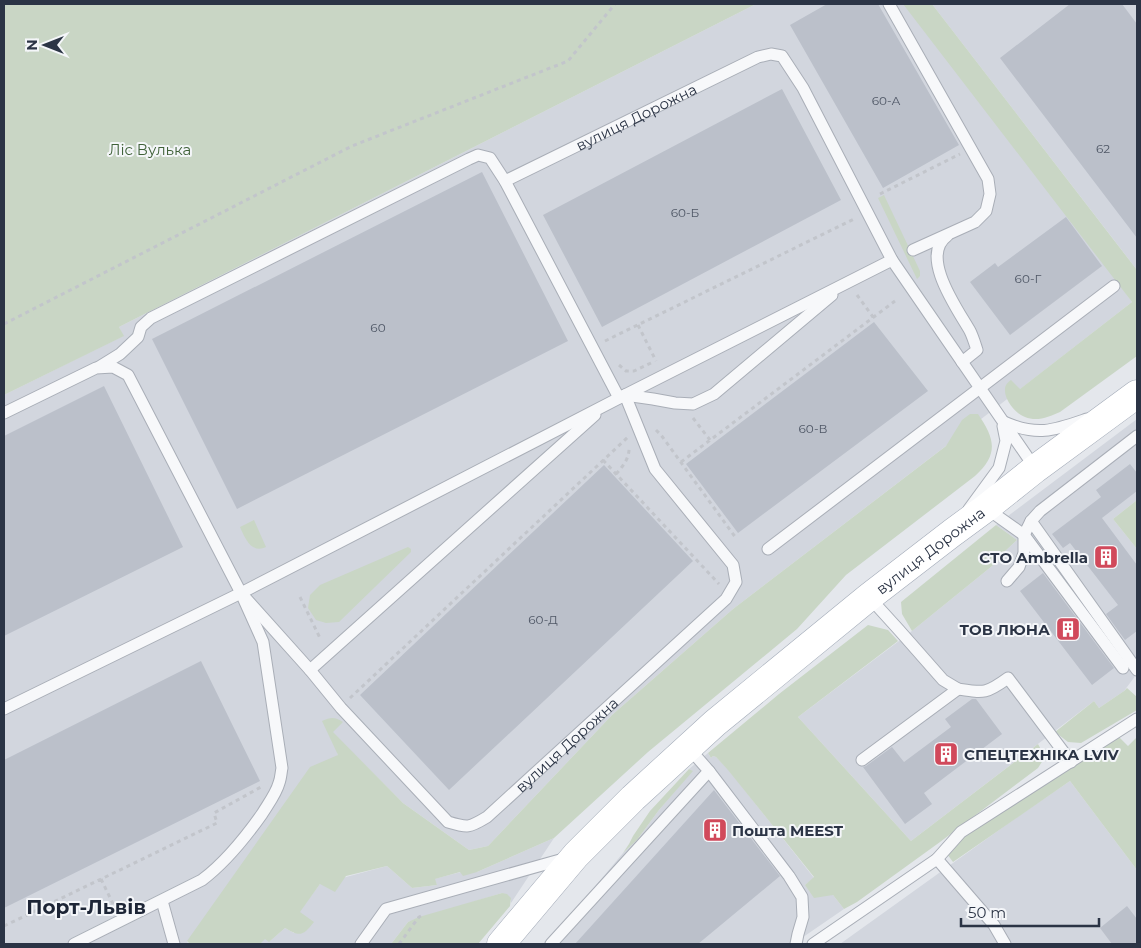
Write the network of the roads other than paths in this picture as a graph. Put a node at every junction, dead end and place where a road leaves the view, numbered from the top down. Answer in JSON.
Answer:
{"nodes":[{"id":1,"x":889,"y":4,"type":"edge"},
{"id":2,"x":505,"y":181,"type":"junction"},
{"id":3,"x":953,"y":231,"type":"junction"},
{"id":4,"x":913,"y":250,"type":"dead end"},
{"id":5,"x":892,"y":260,"type":"junction"},
{"id":6,"x":845,"y":283,"type":"junction"},
{"id":7,"x":1114,"y":286,"type":"dead end"},
{"id":8,"x":962,"y":362,"type":"junction"},
{"id":9,"x":96,"y":368,"type":"junction"},
{"id":10,"x":980,"y":388,"type":"junction"},
{"id":11,"x":622,"y":396,"type":"junction"},
{"id":12,"x":1127,"y":402,"type":"edge"},
{"id":13,"x":608,"y":404,"type":"junction"},
{"id":14,"x":4,"y":413,"type":"edge"},
{"id":15,"x":1003,"y":422,"type":"junction"},
{"id":16,"x":1137,"y":436,"type":"edge"},
{"id":17,"x":1035,"y":469,"type":"junction"},
{"id":18,"x":986,"y":508,"type":"junction"},
{"id":19,"x":1031,"y":521,"type":"junction"},
{"id":20,"x":952,"y":533,"type":"junction"},
{"id":21,"x":1024,"y":535,"type":"junction"},
{"id":22,"x":768,"y":550,"type":"dead end"},
{"id":23,"x":1007,"y":581,"type":"dead end"},
{"id":24,"x":241,"y":593,"type":"junction"},
{"id":25,"x":868,"y":597,"type":"junction"},
{"id":26,"x":1123,"y":668,"type":"dead end"},
{"id":27,"x":310,"y":670,"type":"junction"},
{"id":28,"x":1137,"y":670,"type":"edge"},
{"id":29,"x":958,"y":689,"type":"junction"},
{"id":30,"x":4,"y":709,"type":"edge"},
{"id":31,"x":1137,"y":719,"type":"edge"},
{"id":32,"x":688,"y":747,"type":"junction"},
{"id":33,"x":862,"y":760,"type":"dead end"},
{"id":34,"x":1071,"y":762,"type":"junction"},
{"id":35,"x":709,"y":771,"type":"junction"},
{"id":36,"x":576,"y":855,"type":"junction"},
{"id":37,"x":937,"y":859,"type":"junction"},
{"id":38,"x":162,"y":901,"type":"junction"},
{"id":39,"x":74,"y":944,"type":"edge"},
{"id":40,"x":174,"y":944,"type":"edge"},
{"id":41,"x":361,"y":944,"type":"edge"},
{"id":42,"x":501,"y":944,"type":"edge"},
{"id":43,"x":551,"y":944,"type":"edge"},
{"id":44,"x":796,"y":944,"type":"edge"},
{"id":45,"x":813,"y":944,"type":"edge"},
{"id":46,"x":1006,"y":944,"type":"edge"}],
"edges":[{"from":1,"to":3,"type":"lane"},
{"from":2,"to":5,"type":"lane","name":"вулиця Дорожна"},
{"from":2,"to":9,"type":"lane"},
{"from":2,"to":11,"type":"lane","name":"вулиця Дорожна"},
{"from":3,"to":4,"type":"lane"},
{"from":3,"to":8,"type":"lane"},
{"from":5,"to":6,"type":"lane"},
{"from":5,"to":8,"type":"lane","name":"вулиця Дорожна"},
{"from":6,"to":11,"type":"lane"},
{"from":6,"to":11,"type":"lane"},
{"from":7,"to":10,"type":"lane"},
{"from":8,"to":10,"type":"lane","name":"вулиця Дорожна"},
{"from":9,"to":14,"type":"lane"},
{"from":9,"to":24,"type":"lane"},
{"from":10,"to":15,"type":"lane","name":"вулиця Дорожна"},
{"from":10,"to":22,"type":"lane"},
{"from":11,"to":13,"type":"lane"},
{"from":11,"to":27,"type":"lane","name":"вулиця Дорожна"},
{"from":12,"to":15,"type":"lane"},
{"from":12,"to":17,"type":"main road","name":"вулиця Дорожна"},
{"from":13,"to":24,"type":"lane"},
{"from":13,"to":27,"type":"lane"},
{"from":15,"to":17,"type":"lane","name":"вулиця Дорожна"},
{"from":15,"to":20,"type":"lane"},
{"from":16,"to":19,"type":"lane"},
{"from":17,"to":18,"type":"main road","name":"вулиця Дорожна"},
{"from":18,"to":20,"type":"main road","name":"вулиця Дорожна"},
{"from":18,"to":21,"type":"lane"},
{"from":19,"to":21,"type":"lane"},
{"from":19,"to":28,"type":"lane"},
{"from":20,"to":25,"type":"main road","name":"вулиця Дорожна"},
{"from":21,"to":23,"type":"lane"},
{"from":21,"to":26,"type":"lane"},
{"from":24,"to":27,"type":"lane","name":"вулиця Дорожна"},
{"from":24,"to":30,"type":"lane"},
{"from":24,"to":38,"type":"lane"},
{"from":25,"to":29,"type":"lane"},
{"from":25,"to":32,"type":"main road","name":"вулиця Дорожна"},
{"from":29,"to":33,"type":"lane"},
{"from":29,"to":34,"type":"lane"},
{"from":31,"to":34,"type":"lane"},
{"from":32,"to":35,"type":"lane"},
{"from":32,"to":36,"type":"main road","name":"вулиця Дорожна"},
{"from":34,"to":37,"type":"lane"},
{"from":35,"to":43,"type":"lane"},
{"from":35,"to":44,"type":"lane"},
{"from":36,"to":41,"type":"lane"},
{"from":36,"to":42,"type":"main road","name":"вулиця Дорожна"},
{"from":37,"to":45,"type":"lane"},
{"from":37,"to":46,"type":"lane"},
{"from":38,"to":39,"type":"lane"},
{"from":38,"to":40,"type":"lane"}]}
